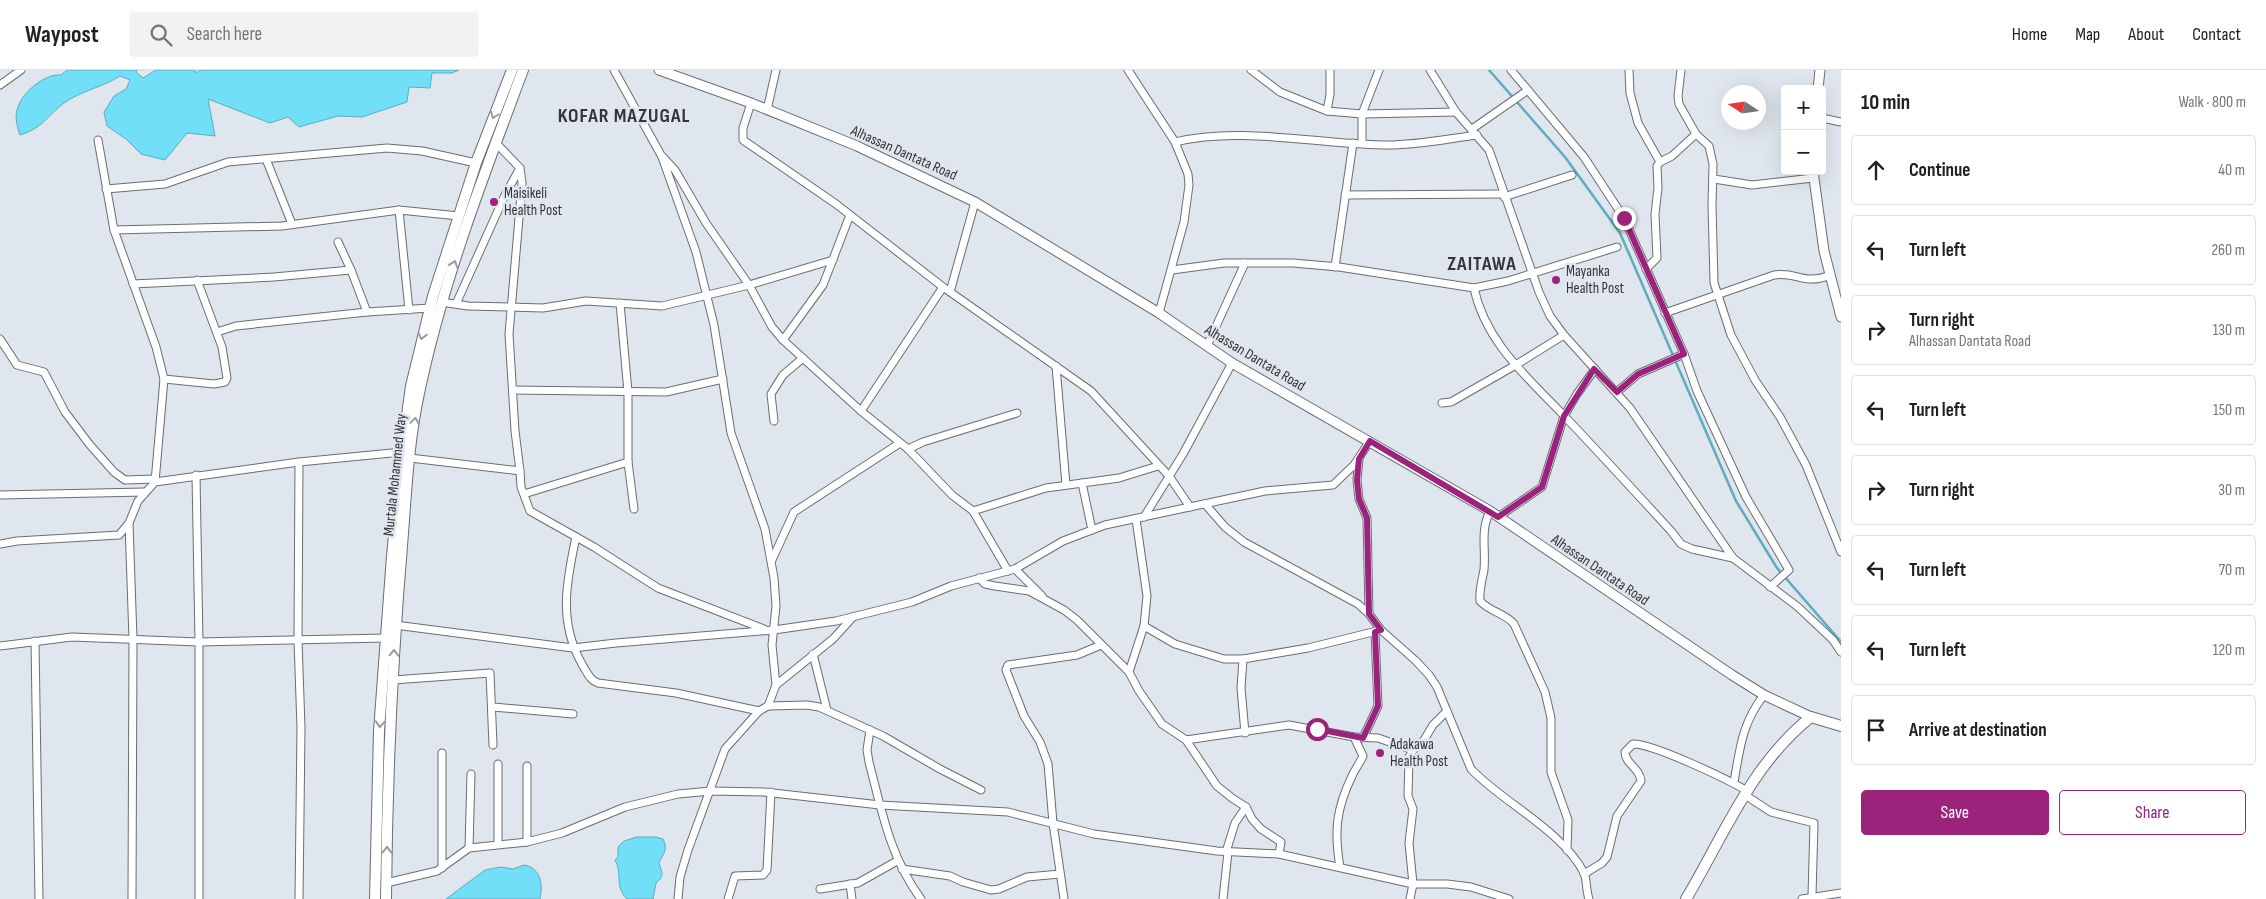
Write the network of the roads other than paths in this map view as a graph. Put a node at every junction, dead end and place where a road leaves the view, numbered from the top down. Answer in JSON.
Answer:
{"nodes":[{"id":1,"x":21,"y":70,"type":"edge"},
{"id":2,"x":512,"y":70,"type":"edge"},
{"id":3,"x":523,"y":70,"type":"edge"},
{"id":4,"x":614,"y":70,"type":"edge"},
{"id":5,"x":659,"y":70,"type":"edge"},
{"id":6,"x":776,"y":70,"type":"edge"},
{"id":7,"x":1128,"y":70,"type":"edge"},
{"id":8,"x":1251,"y":70,"type":"edge"},
{"id":9,"x":1330,"y":70,"type":"edge"},
{"id":10,"x":1379,"y":70,"type":"edge"},
{"id":11,"x":1430,"y":70,"type":"edge"},
{"id":12,"x":1512,"y":70,"type":"edge"},
{"id":13,"x":1629,"y":70,"type":"edge"},
{"id":14,"x":1681,"y":70,"type":"edge"},
{"id":15,"x":1820,"y":70,"type":"edge"},
{"id":16,"x":0,"y":85,"type":"edge"},
{"id":17,"x":1818,"y":85,"type":"edge"},
{"id":18,"x":1525,"y":92,"type":"junction"},
{"id":19,"x":752,"y":103,"type":"junction"},
{"id":20,"x":767,"y":110,"type":"junction"},
{"id":21,"x":1326,"y":111,"type":"junction"},
{"id":22,"x":1456,"y":112,"type":"junction"},
{"id":23,"x":1362,"y":114,"type":"junction"},
{"id":24,"x":1826,"y":119,"type":"edge"},
{"id":25,"x":1841,"y":122,"type":"edge"},
{"id":26,"x":1472,"y":129,"type":"junction"},
{"id":27,"x":1696,"y":134,"type":"junction"},
{"id":28,"x":1477,"y":136,"type":"junction"},
{"id":29,"x":98,"y":140,"type":"dead end"},
{"id":30,"x":1175,"y":142,"type":"junction"},
{"id":31,"x":1353,"y":142,"type":"junction"},
{"id":32,"x":496,"y":143,"type":"junction"},
{"id":33,"x":1362,"y":143,"type":"junction"},
{"id":34,"x":662,"y":157,"type":"junction"},
{"id":35,"x":266,"y":159,"type":"junction"},
{"id":36,"x":1660,"y":162,"type":"junction"},
{"id":37,"x":476,"y":163,"type":"junction"},
{"id":38,"x":520,"y":168,"type":"junction"},
{"id":39,"x":1572,"y":175,"type":"dead end"},
{"id":40,"x":1813,"y":175,"type":"edge"},
{"id":41,"x":1714,"y":179,"type":"junction"},
{"id":42,"x":106,"y":189,"type":"junction"},
{"id":43,"x":1345,"y":195,"type":"junction"},
{"id":44,"x":1504,"y":196,"type":"junction"},
{"id":45,"x":975,"y":202,"type":"junction"},
{"id":46,"x":399,"y":210,"type":"junction"},
{"id":47,"x":850,"y":215,"type":"junction"},
{"id":48,"x":459,"y":216,"type":"junction"},
{"id":49,"x":292,"y":224,"type":"junction"},
{"id":50,"x":114,"y":230,"type":"junction"},
{"id":51,"x":338,"y":242,"type":"dead end"},
{"id":52,"x":1616,"y":247,"type":"dead end"},
{"id":53,"x":833,"y":260,"type":"junction"},
{"id":54,"x":1245,"y":263,"type":"junction"},
{"id":55,"x":1335,"y":267,"type":"junction"},
{"id":56,"x":1646,"y":269,"type":"junction"},
{"id":57,"x":351,"y":270,"type":"junction"},
{"id":58,"x":1172,"y":270,"type":"junction"},
{"id":59,"x":1532,"y":273,"type":"junction"},
{"id":60,"x":1830,"y":275,"type":"junction"},
{"id":61,"x":197,"y":280,"type":"junction"},
{"id":62,"x":133,"y":284,"type":"junction"},
{"id":63,"x":749,"y":285,"type":"junction"},
{"id":64,"x":1474,"y":288,"type":"junction"},
{"id":65,"x":947,"y":290,"type":"junction"},
{"id":66,"x":1838,"y":294,"type":"edge"},
{"id":67,"x":1718,"y":295,"type":"junction"},
{"id":68,"x":708,"y":296,"type":"junction"},
{"id":69,"x":441,"y":302,"type":"junction"},
{"id":70,"x":456,"y":304,"type":"junction"},
{"id":71,"x":620,"y":304,"type":"junction"},
{"id":72,"x":512,"y":307,"type":"junction"},
{"id":73,"x":430,"y":308,"type":"junction"},
{"id":74,"x":409,"y":310,"type":"junction"},
{"id":75,"x":367,"y":312,"type":"junction"},
{"id":76,"x":1158,"y":313,"type":"junction"},
{"id":77,"x":1665,"y":313,"type":"junction"},
{"id":78,"x":1841,"y":316,"type":"edge"},
{"id":79,"x":218,"y":332,"type":"junction"},
{"id":80,"x":1564,"y":335,"type":"junction"},
{"id":81,"x":0,"y":339,"type":"edge"},
{"id":82,"x":783,"y":340,"type":"junction"},
{"id":83,"x":1208,"y":346,"type":"junction"},
{"id":84,"x":1681,"y":355,"type":"junction"},
{"id":85,"x":803,"y":358,"type":"junction"},
{"id":86,"x":1232,"y":363,"type":"junction"},
{"id":87,"x":1056,"y":366,"type":"junction"},
{"id":88,"x":1514,"y":366,"type":"junction"},
{"id":89,"x":1594,"y":369,"type":"junction"},
{"id":90,"x":164,"y":379,"type":"junction"},
{"id":91,"x":722,"y":379,"type":"junction"},
{"id":92,"x":513,"y":390,"type":"junction"},
{"id":93,"x":628,"y":392,"type":"junction"},
{"id":94,"x":1617,"y":392,"type":"junction"},
{"id":95,"x":1442,"y":403,"type":"dead end"},
{"id":96,"x":861,"y":412,"type":"junction"},
{"id":97,"x":1017,"y":413,"type":"dead end"},
{"id":98,"x":1564,"y":416,"type":"junction"},
{"id":99,"x":774,"y":421,"type":"dead end"},
{"id":100,"x":1370,"y":441,"type":"junction"},
{"id":101,"x":900,"y":443,"type":"junction"},
{"id":102,"x":908,"y":450,"type":"junction"},
{"id":103,"x":406,"y":455,"type":"junction"},
{"id":104,"x":1359,"y":459,"type":"junction"},
{"id":105,"x":299,"y":462,"type":"junction"},
{"id":106,"x":628,"y":462,"type":"junction"},
{"id":107,"x":1158,"y":466,"type":"junction"},
{"id":108,"x":520,"y":471,"type":"junction"},
{"id":109,"x":196,"y":475,"type":"junction"},
{"id":110,"x":1169,"y":476,"type":"junction"},
{"id":111,"x":155,"y":481,"type":"junction"},
{"id":112,"x":1082,"y":483,"type":"junction"},
{"id":113,"x":1066,"y":485,"type":"junction"},
{"id":114,"x":144,"y":492,"type":"junction"},
{"id":115,"x":524,"y":494,"type":"junction"},
{"id":116,"x":0,"y":496,"type":"edge"},
{"id":117,"x":1205,"y":504,"type":"junction"},
{"id":118,"x":1190,"y":507,"type":"junction"},
{"id":119,"x":634,"y":509,"type":"dead end"},
{"id":120,"x":1490,"y":511,"type":"junction"},
{"id":121,"x":973,"y":512,"type":"junction"},
{"id":122,"x":1498,"y":517,"type":"junction"},
{"id":123,"x":1140,"y":518,"type":"junction"},
{"id":124,"x":130,"y":523,"type":"junction"},
{"id":125,"x":1092,"y":530,"type":"junction"},
{"id":126,"x":576,"y":537,"type":"junction"},
{"id":127,"x":0,"y":544,"type":"edge"},
{"id":128,"x":1841,"y":552,"type":"edge"},
{"id":129,"x":1733,"y":558,"type":"junction"},
{"id":130,"x":772,"y":560,"type":"junction"},
{"id":131,"x":1011,"y":570,"type":"junction"},
{"id":132,"x":979,"y":578,"type":"junction"},
{"id":133,"x":1770,"y":587,"type":"junction"},
{"id":134,"x":1046,"y":600,"type":"junction"},
{"id":135,"x":1369,"y":614,"type":"junction"},
{"id":136,"x":853,"y":617,"type":"junction"},
{"id":137,"x":395,"y":624,"type":"junction"},
{"id":138,"x":1144,"y":626,"type":"junction"},
{"id":139,"x":770,"y":630,"type":"junction"},
{"id":140,"x":1378,"y":631,"type":"junction"},
{"id":141,"x":386,"y":638,"type":"junction"},
{"id":142,"x":133,"y":639,"type":"junction"},
{"id":143,"x":298,"y":640,"type":"junction"},
{"id":144,"x":35,"y":642,"type":"junction"},
{"id":145,"x":199,"y":642,"type":"junction"},
{"id":146,"x":1101,"y":645,"type":"junction"},
{"id":147,"x":0,"y":646,"type":"edge"},
{"id":148,"x":572,"y":648,"type":"junction"},
{"id":149,"x":1841,"y":652,"type":"edge"},
{"id":150,"x":813,"y":654,"type":"junction"},
{"id":151,"x":1244,"y":659,"type":"junction"},
{"id":152,"x":1129,"y":672,"type":"junction"},
{"id":153,"x":393,"y":680,"type":"junction"},
{"id":154,"x":776,"y":685,"type":"junction"},
{"id":155,"x":1764,"y":695,"type":"junction"},
{"id":156,"x":768,"y":706,"type":"junction"},
{"id":157,"x":493,"y":707,"type":"junction"},
{"id":158,"x":827,"y":710,"type":"junction"},
{"id":159,"x":759,"y":711,"type":"junction"},
{"id":160,"x":1446,"y":711,"type":"junction"},
{"id":161,"x":573,"y":714,"type":"dead end"},
{"id":162,"x":1811,"y":717,"type":"junction"},
{"id":163,"x":1841,"y":726,"type":"edge"},
{"id":164,"x":870,"y":730,"type":"junction"},
{"id":165,"x":1245,"y":732,"type":"junction"},
{"id":166,"x":1354,"y":737,"type":"junction"},
{"id":167,"x":1363,"y":738,"type":"junction"},
{"id":168,"x":1186,"y":740,"type":"junction"},
{"id":169,"x":493,"y":746,"type":"dead end"},
{"id":170,"x":1413,"y":750,"type":"junction"},
{"id":171,"x":442,"y":753,"type":"dead end"},
{"id":172,"x":498,"y":764,"type":"dead end"},
{"id":173,"x":527,"y":766,"type":"dead end"},
{"id":174,"x":471,"y":774,"type":"dead end"},
{"id":175,"x":1734,"y":782,"type":"junction"},
{"id":176,"x":981,"y":790,"type":"dead end"},
{"id":177,"x":711,"y":791,"type":"junction"},
{"id":178,"x":771,"y":792,"type":"junction"},
{"id":179,"x":1746,"y":793,"type":"junction"},
{"id":180,"x":880,"y":805,"type":"junction"},
{"id":181,"x":1246,"y":807,"type":"junction"},
{"id":182,"x":1053,"y":823,"type":"junction"},
{"id":183,"x":527,"y":842,"type":"junction"},
{"id":184,"x":498,"y":844,"type":"junction"},
{"id":185,"x":469,"y":848,"type":"junction"},
{"id":186,"x":1568,"y":850,"type":"junction"},
{"id":187,"x":1227,"y":852,"type":"junction"},
{"id":188,"x":1279,"y":854,"type":"junction"},
{"id":189,"x":897,"y":860,"type":"junction"},
{"id":190,"x":1340,"y":867,"type":"junction"},
{"id":191,"x":442,"y":868,"type":"junction"},
{"id":192,"x":902,"y":869,"type":"junction"},
{"id":193,"x":1060,"y":874,"type":"junction"},
{"id":194,"x":1584,"y":874,"type":"junction"},
{"id":195,"x":386,"y":883,"type":"junction"},
{"id":196,"x":850,"y":884,"type":"junction"},
{"id":197,"x":1413,"y":884,"type":"junction"},
{"id":198,"x":820,"y":890,"type":"dead end"},
{"id":199,"x":1841,"y":893,"type":"edge"},
{"id":200,"x":1812,"y":896,"type":"junction"},
{"id":201,"x":1688,"y":898,"type":"edge"},
{"id":202,"x":38,"y":899,"type":"edge"},
{"id":203,"x":132,"y":899,"type":"edge"},
{"id":204,"x":199,"y":899,"type":"edge"},
{"id":205,"x":299,"y":899,"type":"edge"},
{"id":206,"x":375,"y":899,"type":"edge"},
{"id":207,"x":386,"y":899,"type":"edge"},
{"id":208,"x":678,"y":899,"type":"edge"},
{"id":209,"x":728,"y":899,"type":"edge"},
{"id":210,"x":852,"y":899,"type":"edge"},
{"id":211,"x":921,"y":899,"type":"edge"},
{"id":212,"x":1064,"y":899,"type":"edge"},
{"id":213,"x":1223,"y":899,"type":"edge"},
{"id":214,"x":1410,"y":899,"type":"edge"},
{"id":215,"x":1509,"y":899,"type":"edge"},
{"id":216,"x":1589,"y":899,"type":"edge"},
{"id":217,"x":1802,"y":899,"type":"edge"}],
"edges":[{"from":1,"to":16,"type":"street"},
{"from":2,"to":37,"type":"main road","name":"Murtala Mohammed Way","one_way":true},
{"from":3,"to":32,"type":"main road","name":"Murtala Mohammed Way"},
{"from":4,"to":34,"type":"street"},
{"from":5,"to":19,"type":"street","name":"Alhassan Dantata Road"},
{"from":6,"to":20,"type":"street"},
{"from":7,"to":30,"type":"street"},
{"from":8,"to":21,"type":"street"},
{"from":9,"to":21,"type":"street"},
{"from":10,"to":23,"type":"street"},
{"from":11,"to":22,"type":"street"},
{"from":12,"to":18,"type":"street"},
{"from":13,"to":36,"type":"street"},
{"from":14,"to":27,"type":"street"},
{"from":15,"to":17,"type":"street"},
{"from":18,"to":26,"type":"street"},
{"from":18,"to":56,"type":"street"},
{"from":19,"to":20,"type":"street","name":"Alhassan Dantata Road"},
{"from":19,"to":47,"type":"street"},
{"from":20,"to":45,"type":"street","name":"Alhassan Dantata Road"},
{"from":21,"to":23,"type":"street"},
{"from":22,"to":23,"type":"street"},
{"from":22,"to":26,"type":"street"},
{"from":23,"to":33,"type":"street"},
{"from":24,"to":25,"type":"street"},
{"from":26,"to":28,"type":"street"},
{"from":27,"to":36,"type":"street"},
{"from":27,"to":41,"type":"street"},
{"from":28,"to":33,"type":"street"},
{"from":28,"to":44,"type":"street"},
{"from":29,"to":42,"type":"street"},
{"from":30,"to":31,"type":"street"},
{"from":30,"to":58,"type":"street"},
{"from":31,"to":33,"type":"street"},
{"from":31,"to":43,"type":"street"},
{"from":32,"to":38,"type":"street"},
{"from":69,"to":32,"type":"main road","name":"Murtala Mohammed Way","one_way":true},
{"from":34,"to":63,"type":"street"},
{"from":34,"to":68,"type":"street"},
{"from":35,"to":37,"type":"street"},
{"from":35,"to":42,"type":"street"},
{"from":35,"to":49,"type":"street"},
{"from":36,"to":56,"type":"street"},
{"from":37,"to":48,"type":"main road","name":"Murtala Mohammed Way"},
{"from":38,"to":70,"type":"street"},
{"from":38,"to":72,"type":"street"},
{"from":39,"to":44,"type":"street"},
{"from":40,"to":41,"type":"street"},
{"from":40,"to":60,"type":"street"},
{"from":41,"to":67,"type":"street"},
{"from":42,"to":50,"type":"street"},
{"from":43,"to":44,"type":"street"},
{"from":43,"to":55,"type":"street"},
{"from":44,"to":59,"type":"street"},
{"from":45,"to":65,"type":"street"},
{"from":45,"to":76,"type":"street","name":"Alhassan Dantata Road"},
{"from":46,"to":48,"type":"street"},
{"from":46,"to":49,"type":"street"},
{"from":46,"to":74,"type":"street"},
{"from":47,"to":53,"type":"street"},
{"from":47,"to":65,"type":"street"},
{"from":48,"to":73,"type":"main road","name":"Murtala Mohammed Way"},
{"from":49,"to":50,"type":"street"},
{"from":50,"to":62,"type":"street"},
{"from":51,"to":57,"type":"street"},
{"from":52,"to":59,"type":"street"},
{"from":53,"to":63,"type":"street"},
{"from":53,"to":82,"type":"street"},
{"from":54,"to":55,"type":"street"},
{"from":54,"to":58,"type":"street"},
{"from":54,"to":83,"type":"street"},
{"from":55,"to":64,"type":"street"},
{"from":56,"to":77,"type":"street"},
{"from":57,"to":61,"type":"street"},
{"from":57,"to":75,"type":"street"},
{"from":58,"to":76,"type":"street"},
{"from":59,"to":64,"type":"street"},
{"from":59,"to":80,"type":"street"},
{"from":60,"to":66,"type":"street"},
{"from":60,"to":67,"type":"street"},
{"from":61,"to":62,"type":"street"},
{"from":61,"to":79,"type":"street"},
{"from":62,"to":90,"type":"street"},
{"from":63,"to":68,"type":"street"},
{"from":63,"to":82,"type":"street"},
{"from":64,"to":88,"type":"street"},
{"from":65,"to":87,"type":"street"},
{"from":65,"to":96,"type":"street"},
{"from":66,"to":78,"type":"street"},
{"from":67,"to":77,"type":"street"},
{"from":67,"to":128,"type":"street"},
{"from":68,"to":71,"type":"street"},
{"from":68,"to":91,"type":"street"},
{"from":69,"to":70,"type":"street"},
{"from":103,"to":69,"type":"main road","name":"Murtala Mohammed Way","one_way":true},
{"from":70,"to":72,"type":"street"},
{"from":71,"to":72,"type":"street"},
{"from":71,"to":93,"type":"street"},
{"from":72,"to":92,"type":"street"},
{"from":73,"to":74,"type":"street"},
{"from":73,"to":103,"type":"main road","name":"Murtala Mohammed Way","one_way":true},
{"from":74,"to":75,"type":"street"},
{"from":75,"to":79,"type":"street"},
{"from":76,"to":83,"type":"street","name":"Alhassan Dantata Road"},
{"from":77,"to":84,"type":"street"},
{"from":79,"to":90,"type":"street"},
{"from":80,"to":88,"type":"street"},
{"from":80,"to":89,"type":"street"},
{"from":81,"to":111,"type":"street"},
{"from":82,"to":85,"type":"street"},
{"from":83,"to":86,"type":"street","name":"Alhassan Dantata Road"},
{"from":84,"to":94,"type":"street"},
{"from":84,"to":133,"type":"street"},
{"from":85,"to":96,"type":"street"},
{"from":85,"to":99,"type":"street"},
{"from":86,"to":100,"type":"street","name":"Alhassan Dantata Road"},
{"from":86,"to":110,"type":"street"},
{"from":87,"to":107,"type":"street"},
{"from":87,"to":113,"type":"street"},
{"from":88,"to":95,"type":"street"},
{"from":88,"to":98,"type":"street"},
{"from":89,"to":94,"type":"street"},
{"from":89,"to":98,"type":"street"},
{"from":90,"to":111,"type":"street"},
{"from":91,"to":93,"type":"street"},
{"from":91,"to":130,"type":"street"},
{"from":92,"to":93,"type":"street"},
{"from":92,"to":108,"type":"street"},
{"from":93,"to":106,"type":"street"},
{"from":94,"to":129,"type":"street"},
{"from":96,"to":101,"type":"street"},
{"from":97,"to":102,"type":"street"},
{"from":98,"to":122,"type":"street"},
{"from":98,"to":129,"type":"street"},
{"from":100,"to":104,"type":"street"},
{"from":100,"to":120,"type":"street","name":"Alhassan Dantata Road"},
{"from":101,"to":102,"type":"street"},
{"from":101,"to":130,"type":"street"},
{"from":102,"to":121,"type":"street"},
{"from":103,"to":105,"type":"street"},
{"from":103,"to":108,"type":"street"},
{"from":103,"to":137,"type":"main road","name":"Murtala Mohammed Way"},
{"from":103,"to":141,"type":"main road","name":"Murtala Mohammed Way"},
{"from":104,"to":117,"type":"street"},
{"from":104,"to":135,"type":"street"},
{"from":105,"to":109,"type":"street"},
{"from":105,"to":143,"type":"street"},
{"from":106,"to":115,"type":"street"},
{"from":106,"to":119,"type":"street"},
{"from":107,"to":110,"type":"street"},
{"from":107,"to":112,"type":"street"},
{"from":108,"to":115,"type":"street"},
{"from":109,"to":111,"type":"street"},
{"from":109,"to":145,"type":"street"},
{"from":110,"to":118,"type":"street"},
{"from":110,"to":123,"type":"street"},
{"from":111,"to":114,"type":"street"},
{"from":112,"to":113,"type":"street"},
{"from":112,"to":125,"type":"street"},
{"from":113,"to":121,"type":"street"},
{"from":114,"to":116,"type":"street"},
{"from":114,"to":124,"type":"street"},
{"from":115,"to":126,"type":"street"},
{"from":117,"to":118,"type":"street"},
{"from":117,"to":135,"type":"street"},
{"from":118,"to":123,"type":"street"},
{"from":120,"to":122,"type":"street","name":"Alhassan Dantata Road"},
{"from":120,"to":186,"type":"street"},
{"from":121,"to":131,"type":"street"},
{"from":122,"to":155,"type":"street","name":"Alhassan Dantata Road"},
{"from":123,"to":125,"type":"street"},
{"from":123,"to":138,"type":"street"},
{"from":124,"to":127,"type":"street"},
{"from":124,"to":142,"type":"street"},
{"from":125,"to":131,"type":"street"},
{"from":126,"to":139,"type":"street"},
{"from":126,"to":148,"type":"street"},
{"from":129,"to":133,"type":"street"},
{"from":130,"to":139,"type":"street"},
{"from":131,"to":132,"type":"street"},
{"from":131,"to":134,"type":"street"},
{"from":132,"to":134,"type":"street"},
{"from":132,"to":136,"type":"street"},
{"from":133,"to":149,"type":"street"},
{"from":134,"to":146,"type":"street"},
{"from":135,"to":140,"type":"street"},
{"from":136,"to":139,"type":"street"},
{"from":136,"to":150,"type":"street"},
{"from":137,"to":148,"type":"street"},
{"from":153,"to":137,"type":"main road","name":"Murtala Mohammed Way","one_way":true},
{"from":138,"to":151,"type":"street"},
{"from":138,"to":152,"type":"street"},
{"from":139,"to":148,"type":"street"},
{"from":139,"to":154,"type":"street"},
{"from":140,"to":151,"type":"street"},
{"from":140,"to":160,"type":"street"},
{"from":140,"to":167,"type":"street"},
{"from":141,"to":143,"type":"street"},
{"from":141,"to":206,"type":"main road","name":"Murtala Mohammed Way","one_way":true},
{"from":142,"to":144,"type":"street"},
{"from":142,"to":145,"type":"street"},
{"from":142,"to":203,"type":"street"},
{"from":143,"to":145,"type":"street"},
{"from":143,"to":205,"type":"street"},
{"from":144,"to":147,"type":"street"},
{"from":144,"to":202,"type":"street"},
{"from":145,"to":204,"type":"street"},
{"from":146,"to":152,"type":"street"},
{"from":146,"to":182,"type":"street"},
{"from":148,"to":159,"type":"street"},
{"from":150,"to":154,"type":"street"},
{"from":150,"to":158,"type":"street"},
{"from":151,"to":165,"type":"street"},
{"from":152,"to":168,"type":"street"},
{"from":153,"to":157,"type":"street"},
{"from":195,"to":153,"type":"main road","name":"Murtala Mohammed Way","one_way":true},
{"from":154,"to":156,"type":"street"},
{"from":155,"to":162,"type":"street","name":"Alhassan Dantata Road"},
{"from":155,"to":175,"type":"street"},
{"from":156,"to":158,"type":"street"},
{"from":156,"to":159,"type":"street"},
{"from":157,"to":161,"type":"street"},
{"from":157,"to":169,"type":"street"},
{"from":158,"to":164,"type":"street"},
{"from":159,"to":177,"type":"street"},
{"from":160,"to":170,"type":"street"},
{"from":160,"to":186,"type":"street"},
{"from":162,"to":163,"type":"main road"},
{"from":162,"to":179,"type":"main road"},
{"from":164,"to":176,"type":"street"},
{"from":164,"to":180,"type":"street"},
{"from":165,"to":166,"type":"street"},
{"from":165,"to":168,"type":"street"},
{"from":166,"to":167,"type":"street"},
{"from":166,"to":190,"type":"street"},
{"from":167,"to":170,"type":"street"},
{"from":168,"to":181,"type":"street"},
{"from":170,"to":197,"type":"street"},
{"from":171,"to":191,"type":"street"},
{"from":172,"to":184,"type":"street"},
{"from":173,"to":183,"type":"street"},
{"from":174,"to":185,"type":"street"},
{"from":175,"to":179,"type":"street"},
{"from":175,"to":194,"type":"street"},
{"from":177,"to":178,"type":"street"},
{"from":177,"to":183,"type":"street"},
{"from":177,"to":208,"type":"street"},
{"from":178,"to":180,"type":"street"},
{"from":178,"to":209,"type":"street"},
{"from":179,"to":200,"type":"street"},
{"from":179,"to":201,"type":"main road"},
{"from":180,"to":182,"type":"street"},
{"from":180,"to":189,"type":"street"},
{"from":181,"to":187,"type":"street"},
{"from":181,"to":188,"type":"street"},
{"from":182,"to":187,"type":"street"},
{"from":182,"to":193,"type":"street"},
{"from":183,"to":184,"type":"street"},
{"from":184,"to":185,"type":"street"},
{"from":185,"to":191,"type":"street"},
{"from":186,"to":194,"type":"street"},
{"from":187,"to":188,"type":"street"},
{"from":187,"to":213,"type":"street"},
{"from":188,"to":190,"type":"street"},
{"from":189,"to":192,"type":"street"},
{"from":189,"to":196,"type":"street"},
{"from":190,"to":197,"type":"street"},
{"from":191,"to":195,"type":"street"},
{"from":192,"to":193,"type":"street"},
{"from":192,"to":211,"type":"street"},
{"from":193,"to":212,"type":"street"},
{"from":194,"to":216,"type":"street"},
{"from":195,"to":207,"type":"main road","name":"Murtala Mohammed Way"},
{"from":196,"to":198,"type":"street"},
{"from":196,"to":210,"type":"street"},
{"from":197,"to":214,"type":"street"},
{"from":197,"to":215,"type":"street"},
{"from":199,"to":200,"type":"street"},
{"from":200,"to":217,"type":"street"}]}
